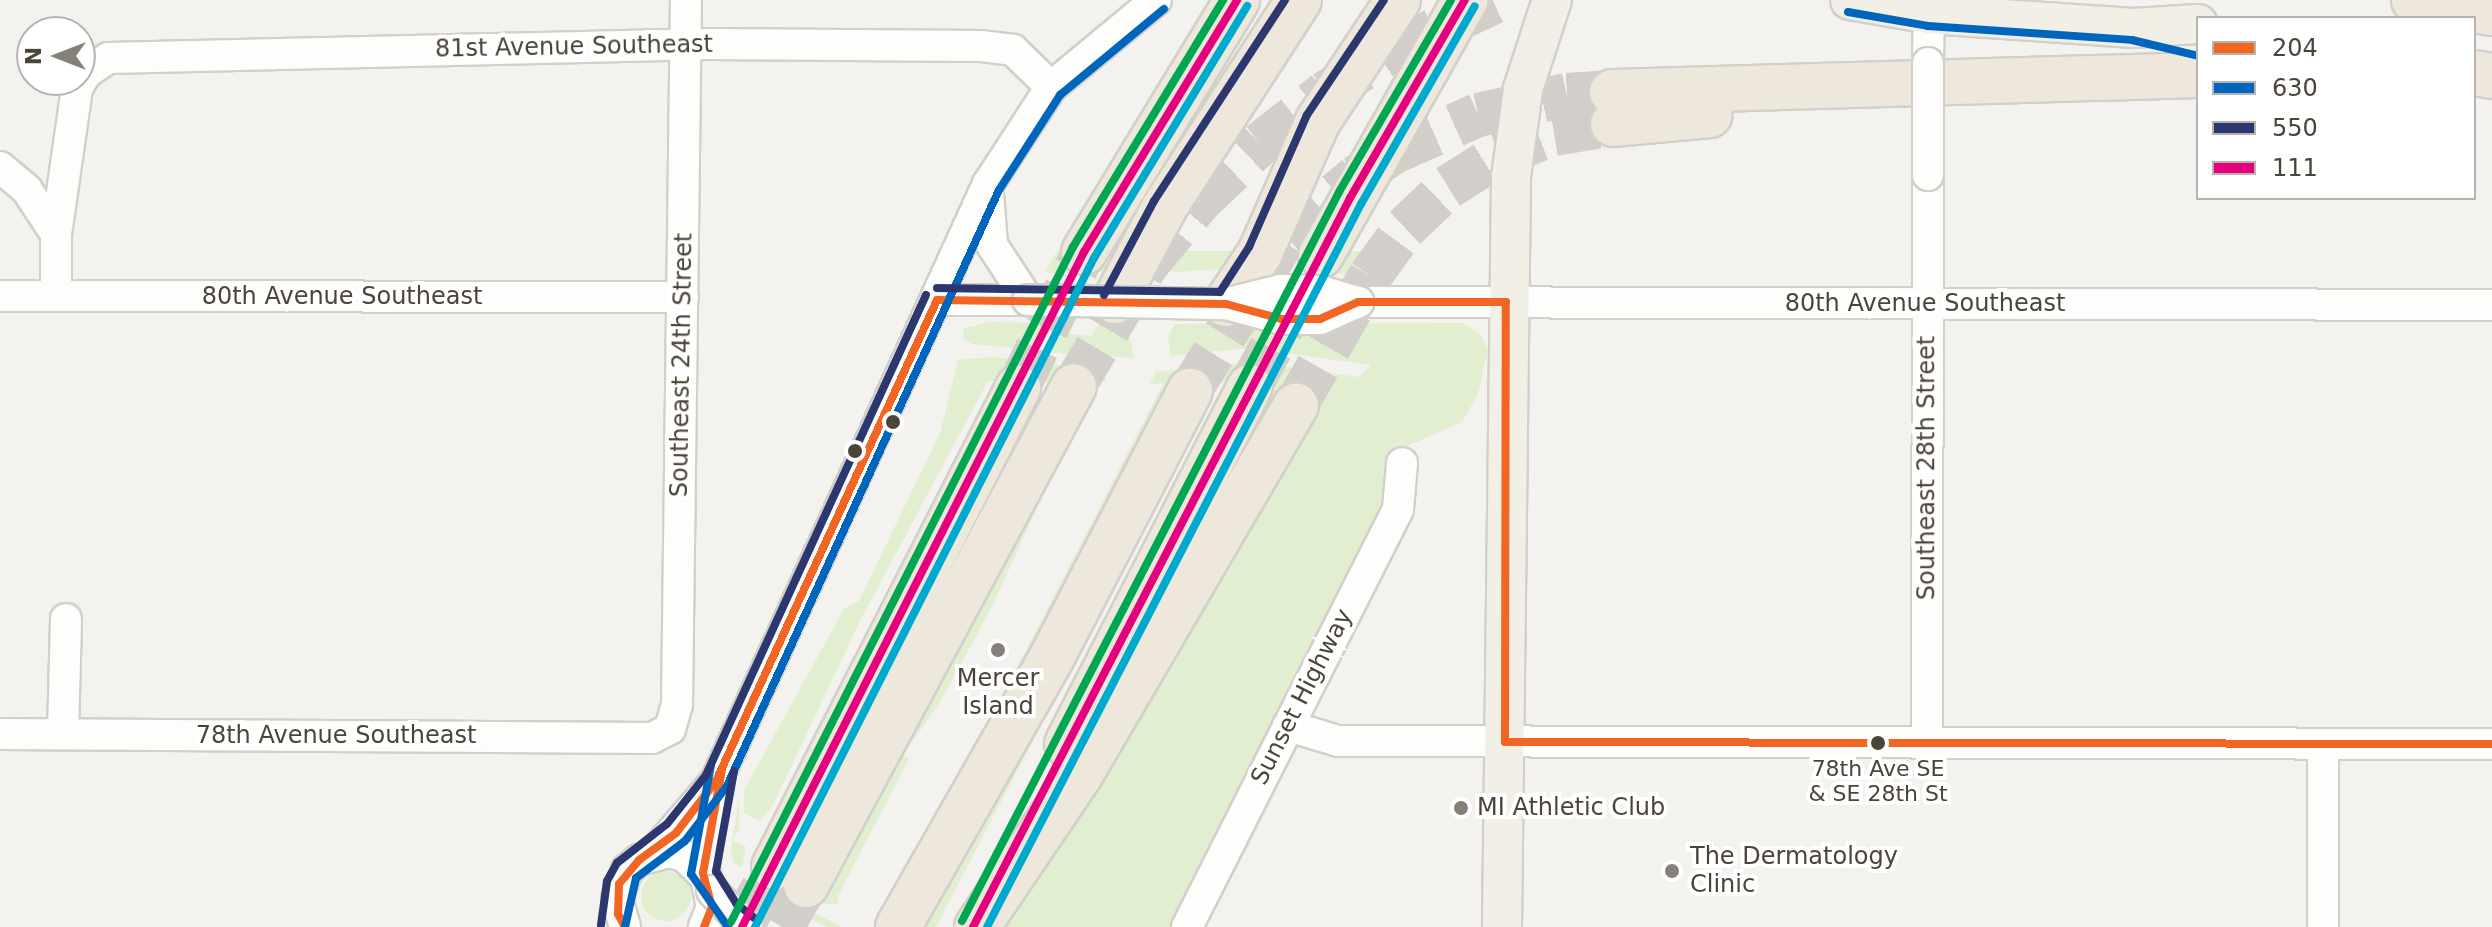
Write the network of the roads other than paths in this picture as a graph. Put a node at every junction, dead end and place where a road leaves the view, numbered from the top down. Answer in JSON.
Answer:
{"nodes":[{"id":1,"x":686,"y":0,"type":"edge"},
{"id":2,"x":1156,"y":0,"type":"edge"},
{"id":3,"x":1237,"y":0,"type":"edge"},
{"id":4,"x":1299,"y":0,"type":"edge"},
{"id":5,"x":1398,"y":0,"type":"edge"},
{"id":6,"x":1465,"y":0,"type":"edge"},
{"id":7,"x":1552,"y":0,"type":"edge"},
{"id":8,"x":1850,"y":0,"type":"edge"},
{"id":9,"x":2414,"y":0,"type":"edge"},
{"id":10,"x":1929,"y":7,"type":"edge"},
{"id":11,"x":2492,"y":13,"type":"edge"},
{"id":12,"x":2196,"y":24,"type":"edge"},
{"id":13,"x":2134,"y":28,"type":"junction"},
{"id":14,"x":2196,"y":43,"type":"edge"},
{"id":15,"x":686,"y":48,"type":"junction"},
{"id":16,"x":2180,"y":75,"type":"edge"},
{"id":17,"x":1051,"y":87,"type":"junction"},
{"id":18,"x":1612,"y":108,"type":"tunnel mouth"},
{"id":19,"x":0,"y":167,"type":"edge"},
{"id":20,"x":988,"y":184,"type":"junction"},
{"id":21,"x":56,"y":234,"type":"junction"},
{"id":22,"x":1084,"y":252,"type":"tunnel mouth"},
{"id":23,"x":1321,"y":255,"type":"tunnel mouth"},
{"id":24,"x":0,"y":296,"type":"edge"},
{"id":25,"x":56,"y":296,"type":"junction"},
{"id":26,"x":683,"y":297,"type":"junction"},
{"id":27,"x":937,"y":300,"type":"junction"},
{"id":28,"x":1028,"y":300,"type":"junction"},
{"id":29,"x":1115,"y":301,"type":"junction"},
{"id":30,"x":1506,"y":302,"type":"junction"},
{"id":31,"x":1226,"y":304,"type":"junction"},
{"id":32,"x":1927,"y":304,"type":"junction"},
{"id":33,"x":2492,"y":305,"type":"edge"},
{"id":34,"x":1074,"y":386,"type":"tunnel mouth"},
{"id":35,"x":1250,"y":387,"type":"tunnel mouth"},
{"id":36,"x":1018,"y":388,"type":"tunnel mouth"},
{"id":37,"x":1190,"y":391,"type":"tunnel mouth"},
{"id":38,"x":1296,"y":405,"type":"tunnel mouth"},
{"id":39,"x":1402,"y":463,"type":"dead end"},
{"id":40,"x":66,"y":619,"type":"dead end"},
{"id":41,"x":1288,"y":726,"type":"junction"},
{"id":42,"x":670,"y":729,"type":"joint"},
{"id":43,"x":0,"y":734,"type":"edge"},
{"id":44,"x":63,"y":734,"type":"junction"},
{"id":45,"x":1505,"y":742,"type":"junction"},
{"id":46,"x":1927,"y":744,"type":"junction"},
{"id":47,"x":2323,"y":744,"type":"junction"},
{"id":48,"x":2492,"y":744,"type":"edge"},
{"id":49,"x":716,"y":781,"type":"junction"},
{"id":50,"x":653,"y":854,"type":"junction"},
{"id":51,"x":708,"y":882,"type":"junction"},
{"id":52,"x":618,"y":918,"type":"edge"},
{"id":53,"x":704,"y":927,"type":"edge"},
{"id":54,"x":747,"y":927,"type":"edge"},
{"id":55,"x":898,"y":927,"type":"edge"},
{"id":56,"x":975,"y":927,"type":"edge"},
{"id":57,"x":1187,"y":927,"type":"edge"},
{"id":58,"x":1502,"y":927,"type":"edge"},
{"id":59,"x":2323,"y":927,"type":"edge"}],
"edges":[{"from":1,"to":15,"type":"street","name":"Southeast 24th Street"},
{"from":2,"to":17,"type":"street"},
{"from":3,"to":22,"type":"highway"},
{"from":4,"to":29,"type":"highway"},
{"from":5,"to":31,"type":"highway"},
{"from":6,"to":23,"type":"highway"},
{"from":7,"to":30,"type":"main road"},
{"from":8,"to":10,"type":"main road"},
{"from":9,"to":11,"type":"highway"},
{"from":10,"to":13,"type":"main road"},
{"from":10,"to":32,"type":"street","name":"Southeast 28th Street","bridge":true},
{"from":12,"to":13,"type":"main road"},
{"from":13,"to":14,"type":"main road"},
{"from":15,"to":17,"type":"street","name":"81st Avenue Southeast"},
{"from":15,"to":21,"type":"street","name":"81st Avenue Southeast"},
{"from":15,"to":26,"type":"street","name":"Southeast 24th Street"},
{"from":16,"to":18,"type":"highway"},
{"from":17,"to":20,"type":"street"},
{"from":19,"to":21,"type":"street"},
{"from":20,"to":27,"type":"street"},
{"from":20,"to":28,"type":"street"},
{"from":21,"to":25,"type":"street"},
{"from":24,"to":25,"type":"street","name":"80th Avenue Southeast"},
{"from":25,"to":26,"type":"street","name":"80th Avenue Southeast"},
{"from":26,"to":42,"type":"street","name":"Southeast 24th Street"},
{"from":27,"to":28,"type":"street","name":"80th Avenue Southeast"},
{"from":27,"to":49,"type":"street"},
{"from":28,"to":29,"type":"street","name":"80th Avenue Southeast","bridge":true},
{"from":29,"to":31,"type":"street","name":"80th Avenue Southeast","bridge":true},
{"from":30,"to":31,"type":"street","name":"80th Avenue Southeast","bridge":true},
{"from":30,"to":32,"type":"street","name":"80th Avenue Southeast"},
{"from":30,"to":45,"type":"main road"},
{"from":32,"to":33,"type":"street","name":"80th Avenue Southeast"},
{"from":32,"to":46,"type":"street","name":"Southeast 28th Street"},
{"from":34,"to":36,"type":"highway"},
{"from":35,"to":56,"type":"highway"},
{"from":37,"to":55,"type":"highway"},
{"from":38,"to":56,"type":"highway"},
{"from":39,"to":41,"type":"street","name":"Sunset Highway"},
{"from":40,"to":44,"type":"street"},
{"from":41,"to":45,"type":"street"},
{"from":41,"to":57,"type":"street","name":"Sunset Highway"},
{"from":42,"to":44,"type":"street","name":"78th Avenue Southeast"},
{"from":43,"to":44,"type":"street","name":"78th Avenue Southeast"},
{"from":45,"to":46,"type":"street"},
{"from":45,"to":58,"type":"main road"},
{"from":46,"to":47,"type":"street"},
{"from":47,"to":48,"type":"street"},
{"from":47,"to":59,"type":"street"},
{"from":49,"to":50,"type":"street"},
{"from":49,"to":51,"type":"street"},
{"from":50,"to":51,"type":"street"},
{"from":50,"to":52,"type":"street"},
{"from":51,"to":53,"type":"street"},
{"from":51,"to":54,"type":"street","bridge":true}]}
